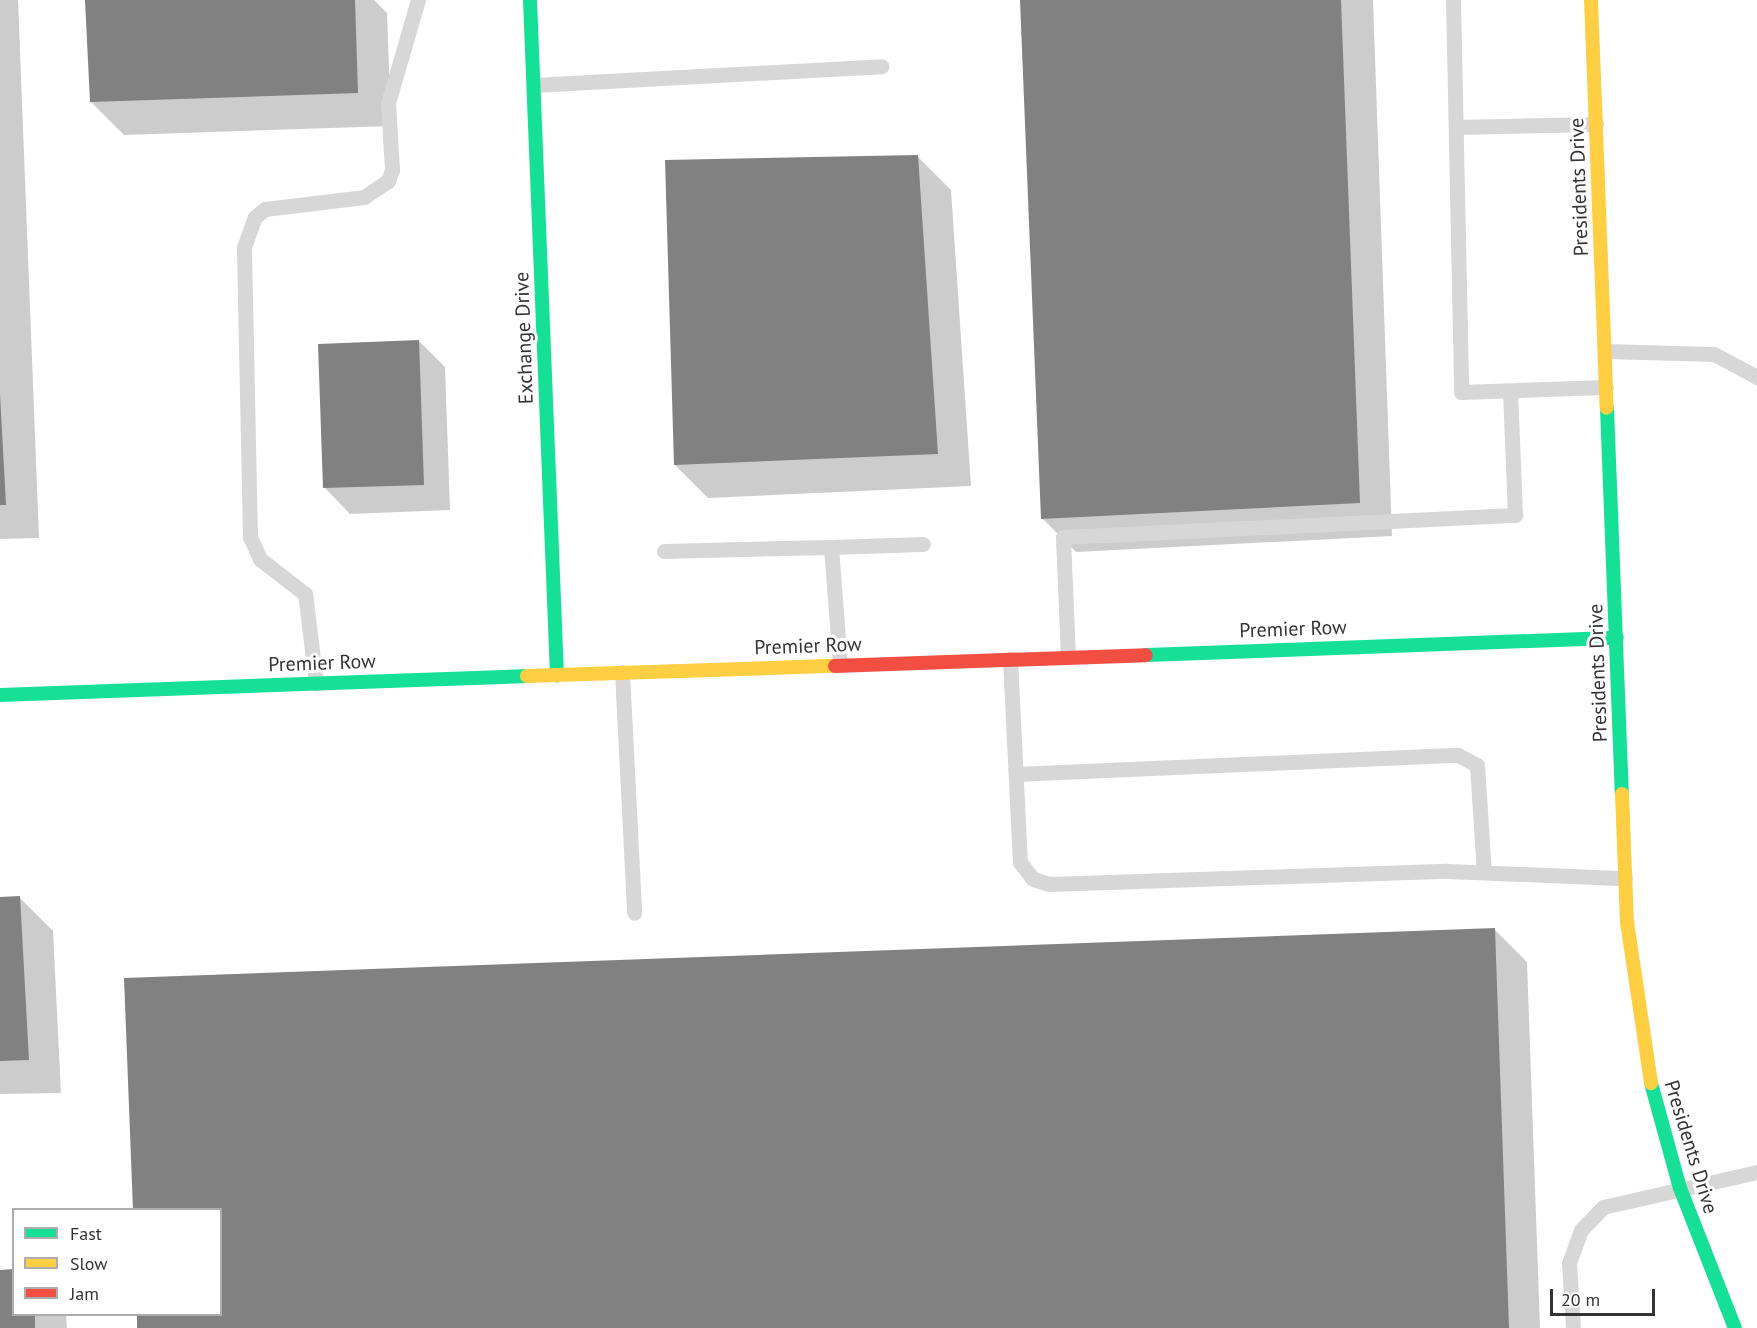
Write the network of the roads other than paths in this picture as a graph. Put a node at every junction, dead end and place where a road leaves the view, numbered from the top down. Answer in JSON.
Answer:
{"nodes":[{"id":1,"x":418,"y":0,"type":"edge"},
{"id":2,"x":530,"y":0,"type":"edge"},
{"id":3,"x":1453,"y":0,"type":"edge"},
{"id":4,"x":1591,"y":0,"type":"edge"},
{"id":5,"x":881,"y":66,"type":"dead end"},
{"id":6,"x":534,"y":85,"type":"junction"},
{"id":7,"x":1596,"y":124,"type":"junction"},
{"id":8,"x":1456,"y":127,"type":"junction"},
{"id":9,"x":1605,"y":351,"type":"junction"},
{"id":10,"x":1757,"y":376,"type":"edge"},
{"id":11,"x":1606,"y":387,"type":"junction"},
{"id":12,"x":1510,"y":391,"type":"junction"},
{"id":13,"x":922,"y":544,"type":"dead end"},
{"id":14,"x":831,"y":547,"type":"junction"},
{"id":15,"x":664,"y":551,"type":"dead end"},
{"id":16,"x":1617,"y":638,"type":"junction"},
{"id":17,"x":1068,"y":657,"type":"junction"},
{"id":18,"x":1010,"y":659,"type":"junction"},
{"id":19,"x":840,"y":665,"type":"junction"},
{"id":20,"x":622,"y":672,"type":"junction"},
{"id":21,"x":557,"y":675,"type":"junction"},
{"id":22,"x":316,"y":683,"type":"junction"},
{"id":23,"x":0,"y":695,"type":"edge"},
{"id":24,"x":1016,"y":774,"type":"junction"},
{"id":25,"x":1484,"y":872,"type":"junction"},
{"id":26,"x":1625,"y":878,"type":"junction"},
{"id":27,"x":634,"y":914,"type":"dead end"},
{"id":28,"x":1757,"y":1172,"type":"edge"},
{"id":29,"x":1680,"y":1188,"type":"junction"},
{"id":30,"x":1574,"y":1328,"type":"edge"},
{"id":31,"x":1735,"y":1328,"type":"edge"}],
"edges":[{"from":1,"to":22,"type":"lane"},
{"from":2,"to":6,"type":"street","name":"Exchange Drive"},
{"from":3,"to":8,"type":"lane"},
{"from":4,"to":7,"type":"street","name":"Presidents Drive"},
{"from":5,"to":6,"type":"lane"},
{"from":6,"to":21,"type":"street","name":"Exchange Drive"},
{"from":7,"to":8,"type":"lane"},
{"from":7,"to":9,"type":"street","name":"Presidents Drive"},
{"from":8,"to":12,"type":"lane"},
{"from":9,"to":10,"type":"lane"},
{"from":9,"to":11,"type":"street","name":"Presidents Drive"},
{"from":11,"to":12,"type":"lane"},
{"from":11,"to":16,"type":"street","name":"Presidents Drive"},
{"from":12,"to":17,"type":"lane"},
{"from":13,"to":14,"type":"lane"},
{"from":14,"to":15,"type":"lane"},
{"from":14,"to":19,"type":"lane"},
{"from":16,"to":17,"type":"street","name":"Premier Row"},
{"from":16,"to":26,"type":"street","name":"Presidents Drive"},
{"from":17,"to":18,"type":"street","name":"Premier Row"},
{"from":18,"to":19,"type":"street","name":"Premier Row"},
{"from":18,"to":24,"type":"lane"},
{"from":19,"to":20,"type":"street","name":"Premier Row"},
{"from":20,"to":21,"type":"street","name":"Premier Row"},
{"from":20,"to":27,"type":"lane"},
{"from":21,"to":22,"type":"street","name":"Premier Row"},
{"from":22,"to":23,"type":"street","name":"Premier Row"},
{"from":24,"to":25,"type":"lane"},
{"from":24,"to":25,"type":"lane"},
{"from":25,"to":26,"type":"lane"},
{"from":26,"to":29,"type":"street","name":"Presidents Drive"},
{"from":28,"to":29,"type":"lane"},
{"from":29,"to":30,"type":"lane"},
{"from":29,"to":31,"type":"street","name":"Presidents Drive"}]}
